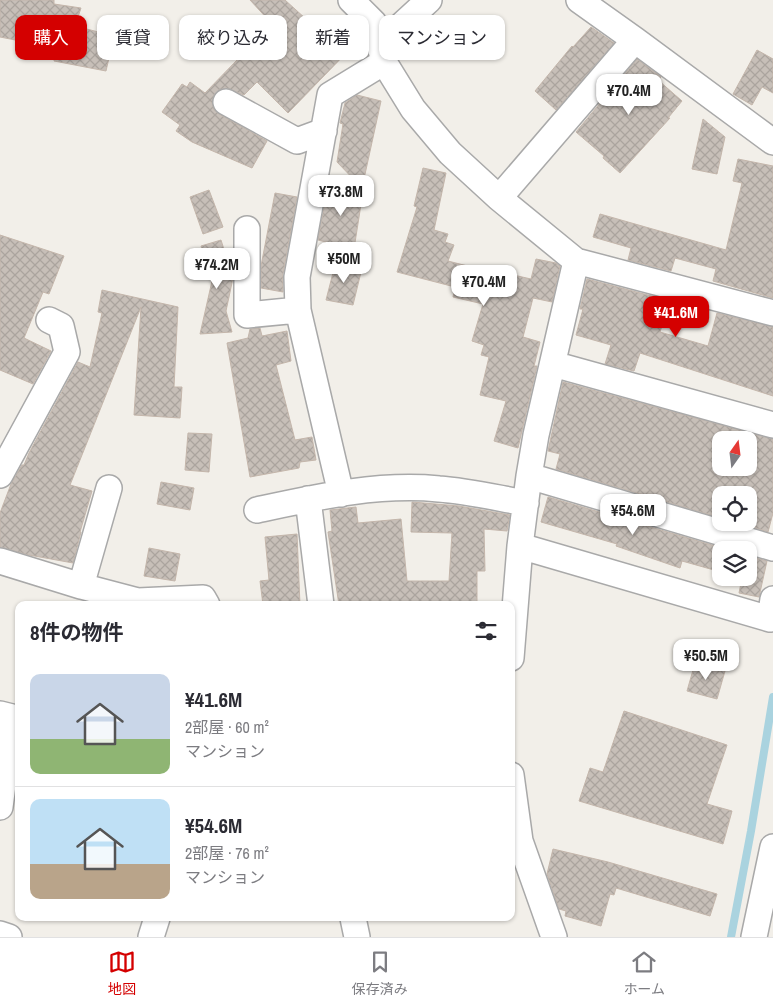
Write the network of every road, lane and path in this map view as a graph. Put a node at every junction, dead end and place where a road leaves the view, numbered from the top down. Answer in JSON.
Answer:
{"nodes":[{"id":1,"x":351,"y":0,"type":"edge"},
{"id":2,"x":429,"y":0,"type":"edge"},
{"id":3,"x":579,"y":0,"type":"edge"},
{"id":4,"x":416,"y":15,"type":"edge"},
{"id":5,"x":635,"y":40,"type":"junction"},
{"id":6,"x":379,"y":42,"type":"edge"},
{"id":7,"x":379,"y":56,"type":"edge"},
{"id":8,"x":385,"y":60,"type":"edge"},
{"id":9,"x":226,"y":102,"type":"dead end"},
{"id":10,"x":324,"y":131,"type":"junction"},
{"id":11,"x":773,"y":142,"type":"edge"},
{"id":12,"x":499,"y":198,"type":"junction"},
{"id":13,"x":246,"y":229,"type":"dead end"},
{"id":14,"x":576,"y":261,"type":"junction"},
{"id":15,"x":298,"y":310,"type":"junction"},
{"id":16,"x":773,"y":313,"type":"edge"},
{"id":17,"x":50,"y":320,"type":"dead end"},
{"id":18,"x":553,"y":364,"type":"junction"},
{"id":19,"x":773,"y":425,"type":"edge"},
{"id":20,"x":0,"y":475,"type":"edge"},
{"id":21,"x":529,"y":476,"type":"junction"},
{"id":22,"x":108,"y":488,"type":"dead end"},
{"id":23,"x":341,"y":494,"type":"junction"},
{"id":24,"x":308,"y":499,"type":"junction"},
{"id":25,"x":526,"y":503,"type":"junction"},
{"id":26,"x":257,"y":510,"type":"dead end"},
{"id":27,"x":520,"y":546,"type":"junction"},
{"id":28,"x":773,"y":548,"type":"edge"},
{"id":29,"x":0,"y":561,"type":"edge"},
{"id":30,"x":81,"y":586,"type":"junction"},
{"id":31,"x":138,"y":601,"type":"edge"},
{"id":32,"x":138,"y":601,"type":"edge"},
{"id":33,"x":205,"y":601,"type":"edge"},
{"id":34,"x":321,"y":601,"type":"edge"},
{"id":35,"x":515,"y":608,"type":"edge"},
{"id":36,"x":772,"y":613,"type":"edge"},
{"id":37,"x":0,"y":714,"type":"edge"},
{"id":38,"x":515,"y":804,"type":"edge"},
{"id":39,"x":0,"y":807,"type":"edge"},
{"id":40,"x":773,"y":847,"type":"edge"},
{"id":41,"x":156,"y":921,"type":"edge"},
{"id":42,"x":354,"y":921,"type":"edge"},
{"id":43,"x":0,"y":934,"type":"edge"},
{"id":44,"x":9,"y":937,"type":"edge"},
{"id":45,"x":151,"y":937,"type":"edge"},
{"id":46,"x":357,"y":937,"type":"edge"},
{"id":47,"x":554,"y":937,"type":"edge"},
{"id":48,"x":754,"y":937,"type":"edge"}],
"edges":[{"from":1,"to":6,"type":"street"},
{"from":2,"to":4,"type":"street"},
{"from":3,"to":5,"type":"street"},
{"from":5,"to":11,"type":"street"},
{"from":5,"to":12,"type":"street"},
{"from":7,"to":10,"type":"street"},
{"from":8,"to":12,"type":"street"},
{"from":9,"to":10,"type":"street"},
{"from":10,"to":15,"type":"street"},
{"from":12,"to":14,"type":"street"},
{"from":13,"to":15,"type":"street"},
{"from":14,"to":16,"type":"street"},
{"from":14,"to":18,"type":"street"},
{"from":15,"to":23,"type":"street"},
{"from":17,"to":20,"type":"street"},
{"from":18,"to":19,"type":"street"},
{"from":18,"to":21,"type":"street"},
{"from":21,"to":25,"type":"street"},
{"from":21,"to":28,"type":"street"},
{"from":22,"to":30,"type":"street"},
{"from":23,"to":24,"type":"street"},
{"from":23,"to":25,"type":"street"},
{"from":24,"to":26,"type":"street"},
{"from":24,"to":34,"type":"street"},
{"from":25,"to":27,"type":"street"},
{"from":27,"to":35,"type":"street"},
{"from":27,"to":36,"type":"street"},
{"from":29,"to":30,"type":"street"},
{"from":30,"to":31,"type":"street"},
{"from":32,"to":33,"type":"street"},
{"from":37,"to":39,"type":"street"},
{"from":38,"to":47,"type":"street"},
{"from":40,"to":48,"type":"street"},
{"from":41,"to":45,"type":"street"},
{"from":42,"to":46,"type":"street"},
{"from":43,"to":44,"type":"street"}]}
